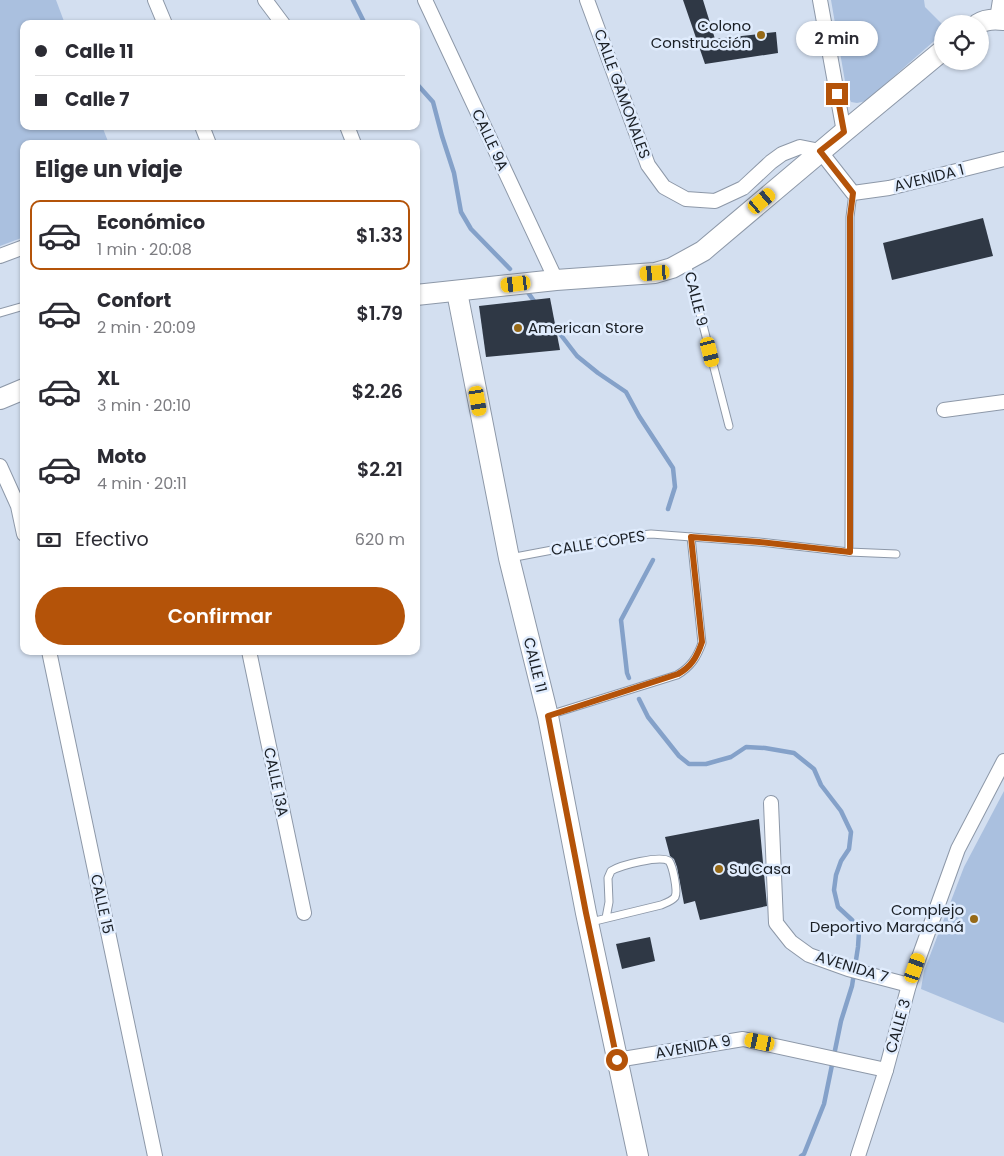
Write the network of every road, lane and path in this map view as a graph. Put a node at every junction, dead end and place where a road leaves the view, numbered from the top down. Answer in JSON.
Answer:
{"nodes":[{"id":1,"x":155,"y":0,"type":"edge"},
{"id":2,"x":265,"y":0,"type":"edge"},
{"id":3,"x":425,"y":0,"type":"edge"},
{"id":4,"x":587,"y":0,"type":"edge"},
{"id":5,"x":820,"y":0,"type":"edge"},
{"id":6,"x":163,"y":20,"type":"edge"},
{"id":7,"x":280,"y":20,"type":"edge"},
{"id":8,"x":934,"y":58,"type":"edge"},
{"id":9,"x":844,"y":132,"type":"junction"},
{"id":10,"x":820,"y":151,"type":"junction"},
{"id":11,"x":1004,"y":159,"type":"edge"},
{"id":12,"x":853,"y":193,"type":"junction"},
{"id":13,"x":20,"y":248,"type":"edge"},
{"id":14,"x":0,"y":256,"type":"edge"},
{"id":15,"x":686,"y":260,"type":"junction"},
{"id":16,"x":556,"y":280,"type":"junction"},
{"id":17,"x":457,"y":292,"type":"junction"},
{"id":18,"x":420,"y":295,"type":"edge"},
{"id":19,"x":20,"y":307,"type":"edge"},
{"id":20,"x":0,"y":313,"type":"edge"},
{"id":21,"x":20,"y":391,"type":"edge"},
{"id":22,"x":0,"y":399,"type":"edge"},
{"id":23,"x":1004,"y":402,"type":"edge"},
{"id":24,"x":944,"y":410,"type":"dead end"},
{"id":25,"x":728,"y":426,"type":"dead end"},
{"id":26,"x":0,"y":466,"type":"edge"},
{"id":27,"x":20,"y":515,"type":"edge"},
{"id":28,"x":691,"y":537,"type":"junction"},
{"id":29,"x":850,"y":552,"type":"junction"},
{"id":30,"x":896,"y":554,"type":"dead end"},
{"id":31,"x":509,"y":558,"type":"junction"},
{"id":32,"x":50,"y":655,"type":"edge"},
{"id":33,"x":249,"y":655,"type":"edge"},
{"id":34,"x":548,"y":716,"type":"junction"},
{"id":35,"x":1004,"y":761,"type":"edge"},
{"id":36,"x":771,"y":803,"type":"dead end"},
{"id":37,"x":304,"y":913,"type":"dead end"},
{"id":38,"x":597,"y":920,"type":"junction"},
{"id":39,"x":909,"y":985,"type":"junction"},
{"id":40,"x":617,"y":1060,"type":"junction"},
{"id":41,"x":886,"y":1070,"type":"junction"},
{"id":42,"x":155,"y":1156,"type":"edge"},
{"id":43,"x":638,"y":1156,"type":"edge"},
{"id":44,"x":858,"y":1156,"type":"edge"}],
"edges":[{"from":1,"to":6,"type":"street"},
{"from":2,"to":7,"type":"street"},
{"from":3,"to":16,"type":"street","name":"CALLE 9A"},
{"from":4,"to":10,"type":"street","name":"CALLE GAMONALES"},
{"from":5,"to":9,"type":"street"},
{"from":8,"to":9,"type":"street"},
{"from":9,"to":10,"type":"street"},
{"from":10,"to":12,"type":"street"},
{"from":10,"to":15,"type":"street"},
{"from":11,"to":12,"type":"street","name":"AVENIDA 1"},
{"from":12,"to":29,"type":"lane"},
{"from":13,"to":14,"type":"street"},
{"from":15,"to":16,"type":"street"},
{"from":15,"to":25,"type":"lane","name":"CALLE 9"},
{"from":16,"to":17,"type":"street"},
{"from":17,"to":18,"type":"street"},
{"from":17,"to":31,"type":"street","name":"CALLE 11"},
{"from":19,"to":20,"type":"lane"},
{"from":21,"to":22,"type":"street"},
{"from":23,"to":24,"type":"street"},
{"from":26,"to":27,"type":"street"},
{"from":28,"to":29,"type":"lane","name":"CALLE COPES"},
{"from":28,"to":31,"type":"lane","name":"CALLE COPES"},
{"from":28,"to":34,"type":"lane"},
{"from":29,"to":30,"type":"lane","name":"CALLE COPES"},
{"from":31,"to":34,"type":"street","name":"CALLE 11"},
{"from":32,"to":42,"type":"street","name":"CALLE 15"},
{"from":33,"to":37,"type":"street","name":"CALLE 13A"},
{"from":34,"to":38,"type":"street","name":"CALLE 11"},
{"from":35,"to":39,"type":"street","name":"CALLE 3"},
{"from":36,"to":39,"type":"street","name":"AVENIDA 7"},
{"from":38,"to":38,"type":"lane"},
{"from":38,"to":40,"type":"street","name":"CALLE 11"},
{"from":39,"to":41,"type":"street","name":"CALLE 3"},
{"from":40,"to":41,"type":"street","name":"AVENIDA 9"},
{"from":40,"to":43,"type":"street","name":"CALLE 11"},
{"from":41,"to":44,"type":"street","name":"CALLE 3"}]}
